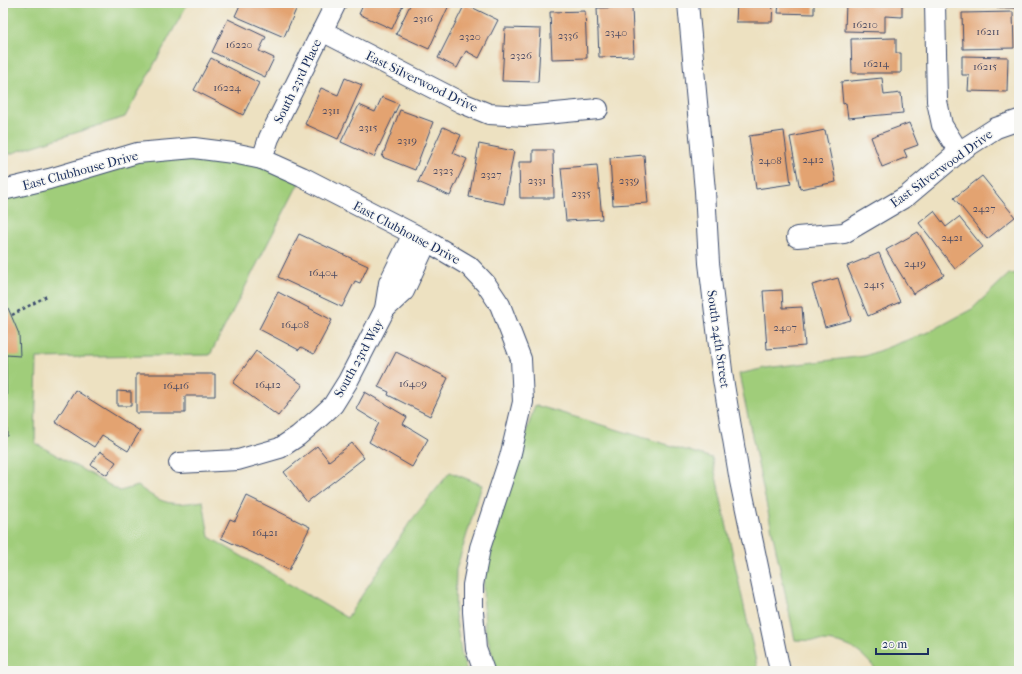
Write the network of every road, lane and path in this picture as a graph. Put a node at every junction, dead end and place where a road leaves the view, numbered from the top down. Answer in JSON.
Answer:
{"nodes":[{"id":1,"x":336,"y":3,"type":"edge"},
{"id":2,"x":688,"y":3,"type":"edge"},
{"id":3,"x":935,"y":3,"type":"edge"},
{"id":4,"x":322,"y":31,"type":"junction"},
{"id":5,"x":598,"y":109,"type":"dead end"},
{"id":6,"x":1019,"y":120,"type":"edge"},
{"id":7,"x":959,"y":152,"type":"junction"},
{"id":8,"x":262,"y":159,"type":"junction"},
{"id":9,"x":3,"y":190,"type":"edge"},
{"id":10,"x":797,"y":237,"type":"dead end"},
{"id":11,"x":420,"y":238,"type":"junction"},
{"id":12,"x":47,"y":296,"type":"dead end"},
{"id":13,"x":12,"y":316,"type":"dead end"},
{"id":14,"x":179,"y":463,"type":"dead end"},
{"id":15,"x":484,"y":671,"type":"edge"},
{"id":16,"x":780,"y":671,"type":"edge"}],
"edges":[{"from":1,"to":4,"type":"street","name":"South 23rd Place"},
{"from":2,"to":16,"type":"street","name":"South 24th Street"},
{"from":3,"to":7,"type":"street"},
{"from":4,"to":5,"type":"street","name":"East Silverwood Drive"},
{"from":4,"to":8,"type":"street","name":"South 23rd Place"},
{"from":6,"to":7,"type":"street","name":"East Silverwood Drive"},
{"from":7,"to":10,"type":"street","name":"East Silverwood Drive"},
{"from":8,"to":9,"type":"street","name":"East Clubhouse Drive"},
{"from":8,"to":11,"type":"street","name":"East Clubhouse Drive"},
{"from":11,"to":14,"type":"street","name":"South 23rd Way"},
{"from":11,"to":15,"type":"street","name":"East Clubhouse Drive"},
{"from":12,"to":13,"type":"path"}]}
